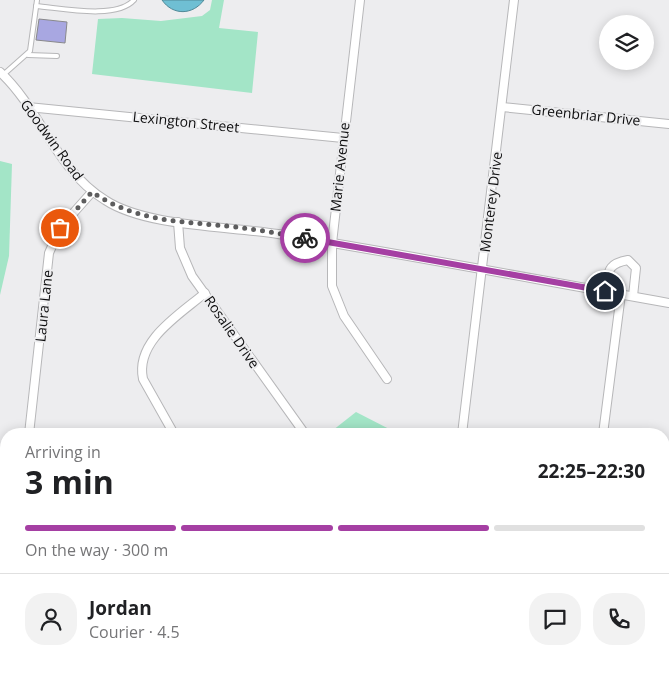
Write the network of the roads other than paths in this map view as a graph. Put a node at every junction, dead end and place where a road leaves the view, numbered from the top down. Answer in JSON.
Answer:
{"nodes":[{"id":1,"x":37,"y":0,"type":"edge"},
{"id":2,"x":134,"y":0,"type":"edge"},
{"id":3,"x":360,"y":0,"type":"edge"},
{"id":4,"x":514,"y":0,"type":"edge"},
{"id":5,"x":36,"y":6,"type":"junction"},
{"id":6,"x":26,"y":56,"type":"junction"},
{"id":7,"x":57,"y":56,"type":"dead end"},
{"id":8,"x":1,"y":74,"type":"edge"},
{"id":9,"x":28,"y":107,"type":"junction"},
{"id":10,"x":502,"y":107,"type":"junction"},
{"id":11,"x":669,"y":124,"type":"edge"},
{"id":12,"x":343,"y":138,"type":"junction"},
{"id":13,"x":92,"y":192,"type":"junction"},
{"id":14,"x":178,"y":222,"type":"junction"},
{"id":15,"x":332,"y":243,"type":"junction"},
{"id":16,"x":483,"y":271,"type":"junction"},
{"id":17,"x":605,"y":291,"type":"junction"},
{"id":18,"x":205,"y":294,"type":"junction"},
{"id":19,"x":621,"y":294,"type":"junction"},
{"id":20,"x":633,"y":296,"type":"junction"},
{"id":21,"x":669,"y":303,"type":"edge"},
{"id":22,"x":387,"y":379,"type":"dead end"},
{"id":23,"x":30,"y":428,"type":"edge"},
{"id":24,"x":171,"y":428,"type":"edge"},
{"id":25,"x":301,"y":428,"type":"edge"},
{"id":26,"x":463,"y":428,"type":"edge"},
{"id":27,"x":604,"y":428,"type":"edge"}],
"edges":[{"from":1,"to":5,"type":"lane"},
{"from":2,"to":5,"type":"lane"},
{"from":3,"to":12,"type":"street","name":"Marie Avenue"},
{"from":4,"to":10,"type":"street","name":"Monterey Drive"},
{"from":5,"to":6,"type":"lane"},
{"from":6,"to":7,"type":"lane"},
{"from":6,"to":8,"type":"lane"},
{"from":8,"to":9,"type":"street","name":"Goodwin Road"},
{"from":9,"to":12,"type":"street","name":"Lexington Street"},
{"from":9,"to":13,"type":"street","name":"Goodwin Road"},
{"from":10,"to":11,"type":"street","name":"Greenbriar Drive"},
{"from":10,"to":16,"type":"street","name":"Monterey Drive"},
{"from":12,"to":15,"type":"street","name":"Marie Avenue"},
{"from":13,"to":14,"type":"street","name":"Goodwin Road"},
{"from":13,"to":23,"type":"street","name":"Laura Lane"},
{"from":14,"to":15,"type":"street","name":"Goodwin Road"},
{"from":14,"to":18,"type":"street","name":"Rosalie Drive"},
{"from":15,"to":16,"type":"street","name":"Goodwin Road"},
{"from":15,"to":22,"type":"street","name":"Marie Avenue"},
{"from":16,"to":17,"type":"street","name":"Goodwin Road"},
{"from":16,"to":26,"type":"street","name":"Monterey Drive"},
{"from":17,"to":19,"type":"street","name":"Goodwin Road"},
{"from":17,"to":20,"type":"street"},
{"from":18,"to":24,"type":"street"},
{"from":18,"to":25,"type":"street","name":"Rosalie Drive"},
{"from":19,"to":20,"type":"street","name":"Goodwin Road"},
{"from":19,"to":27,"type":"street"},
{"from":20,"to":21,"type":"street","name":"Goodwin Road"}]}
